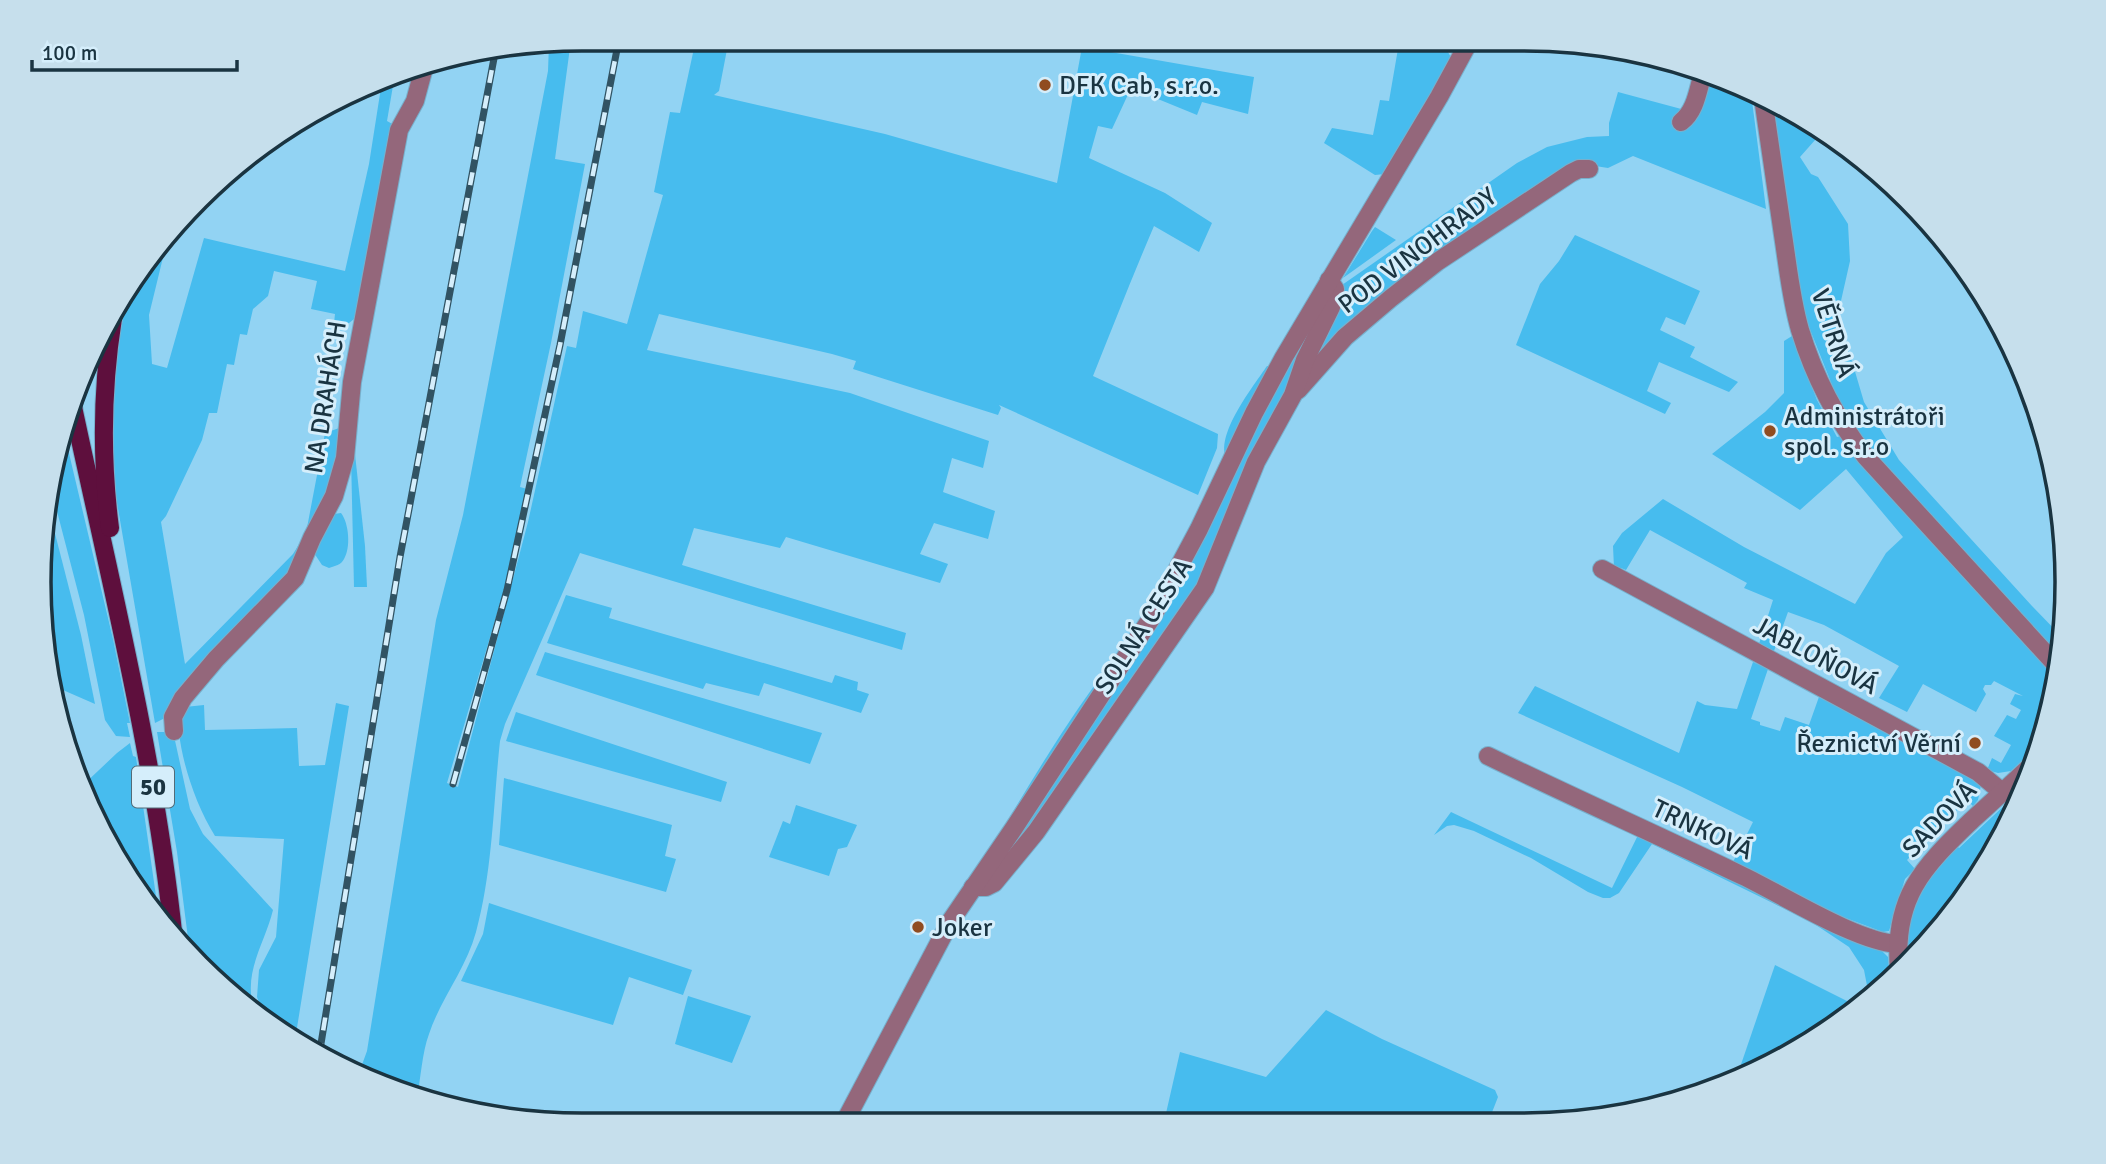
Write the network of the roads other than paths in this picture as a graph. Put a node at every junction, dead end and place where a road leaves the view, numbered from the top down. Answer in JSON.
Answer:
{"nodes":[{"id":1,"x":1464,"y":51,"type":"edge"},
{"id":2,"x":422,"y":76,"type":"edge"},
{"id":3,"x":1701,"y":81,"type":"edge"},
{"id":4,"x":1765,"y":109,"type":"edge"},
{"id":5,"x":1681,"y":122,"type":"dead end"},
{"id":6,"x":1588,"y":169,"type":"dead end"},
{"id":7,"x":1329,"y":281,"type":"junction"},
{"id":8,"x":109,"y":341,"type":"edge"},
{"id":9,"x":1293,"y":395,"type":"junction"},
{"id":10,"x":76,"y":422,"type":"edge"},
{"id":11,"x":1602,"y":569,"type":"dead end"},
{"id":12,"x":124,"y":635,"type":"junction"},
{"id":13,"x":2050,"y":658,"type":"edge"},
{"id":14,"x":174,"y":731,"type":"dead end"},
{"id":15,"x":1488,"y":756,"type":"dead end"},
{"id":16,"x":2018,"y":778,"type":"edge"},
{"id":17,"x":2002,"y":792,"type":"junction"},
{"id":18,"x":973,"y":887,"type":"junction"},
{"id":19,"x":171,"y":917,"type":"edge"},
{"id":20,"x":1898,"y":944,"type":"junction"},
{"id":21,"x":1899,"y":959,"type":"edge"},
{"id":22,"x":849,"y":1113,"type":"edge"}],
"edges":[{"from":1,"to":7,"type":"street","name":"SOLNÁ CESTA"},
{"from":2,"to":14,"type":"street","name":"NA DRAHÁCH"},
{"from":3,"to":5,"type":"street"},
{"from":4,"to":13,"type":"street","name":"VĚTRNÁ"},
{"from":6,"to":9,"type":"street","name":"POD VINOHRADY"},
{"from":7,"to":9,"type":"street","name":"SOLNÁ CESTA"},
{"from":7,"to":18,"type":"street","name":"SOLNÁ CESTA"},
{"from":8,"to":12,"type":"main road"},
{"from":9,"to":18,"type":"street","name":"SOLNÁ CESTA"},
{"from":10,"to":12,"type":"main road","number":"50"},
{"from":11,"to":17,"type":"street","name":"JABLOŇOVÁ"},
{"from":12,"to":19,"type":"main road","number":"50"},
{"from":15,"to":20,"type":"street","name":"TRNKOVÁ"},
{"from":16,"to":17,"type":"street","name":"SADOVÁ"},
{"from":17,"to":20,"type":"street","name":"SADOVÁ"},
{"from":18,"to":22,"type":"street","name":"SOLNÁ CESTA"},
{"from":20,"to":21,"type":"street","name":"SADOVÁ"}]}
